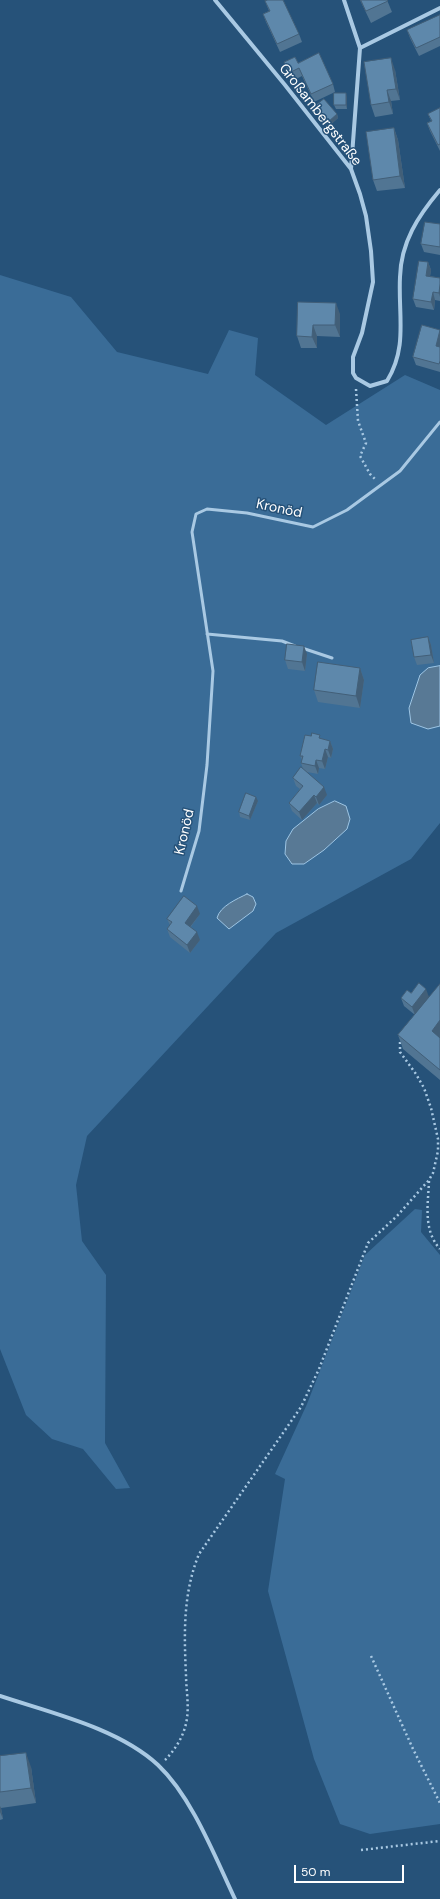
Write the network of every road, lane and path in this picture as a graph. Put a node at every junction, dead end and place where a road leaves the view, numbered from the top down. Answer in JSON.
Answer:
{"nodes":[{"id":1,"x":215,"y":0,"type":"edge"},
{"id":2,"x":344,"y":0,"type":"edge"},
{"id":3,"x":440,"y":8,"type":"edge"},
{"id":4,"x":360,"y":48,"type":"junction"},
{"id":5,"x":351,"y":169,"type":"junction"},
{"id":6,"x":440,"y":190,"type":"edge"},
{"id":7,"x":356,"y":378,"type":"junction"},
{"id":8,"x":440,"y":422,"type":"edge"},
{"id":9,"x":382,"y":484,"type":"junction"},
{"id":10,"x":207,"y":634,"type":"junction"},
{"id":11,"x":332,"y":658,"type":"dead end"},
{"id":12,"x":181,"y":891,"type":"dead end"},
{"id":13,"x":400,"y":1042,"type":"edge"},
{"id":14,"x":429,"y":1180,"type":"junction"},
{"id":15,"x":440,"y":1250,"type":"edge"},
{"id":16,"x":372,"y":1656,"type":"dead end"},
{"id":17,"x":0,"y":1696,"type":"edge"},
{"id":18,"x":159,"y":1766,"type":"junction"},
{"id":19,"x":440,"y":1803,"type":"edge"},
{"id":20,"x":440,"y":1841,"type":"edge"},
{"id":21,"x":361,"y":1850,"type":"dead end"},
{"id":22,"x":235,"y":1899,"type":"edge"}],
"edges":[{"from":1,"to":5,"type":"street","name":"Großambergstraße"},
{"from":2,"to":4,"type":"street"},
{"from":3,"to":4,"type":"street"},
{"from":4,"to":5,"type":"street"},
{"from":5,"to":7,"type":"street","name":"Großambergstraße"},
{"from":6,"to":7,"type":"street"},
{"from":7,"to":9,"type":"path"},
{"from":8,"to":9,"type":"lane","name":"Kronöd"},
{"from":9,"to":10,"type":"lane","name":"Kronöd"},
{"from":10,"to":11,"type":"lane"},
{"from":10,"to":12,"type":"lane","name":"Kronöd"},
{"from":13,"to":14,"type":"path"},
{"from":14,"to":15,"type":"path"},
{"from":14,"to":18,"type":"path"},
{"from":16,"to":19,"type":"path"},
{"from":17,"to":18,"type":"street"},
{"from":18,"to":22,"type":"street"},
{"from":20,"to":21,"type":"path"}]}
